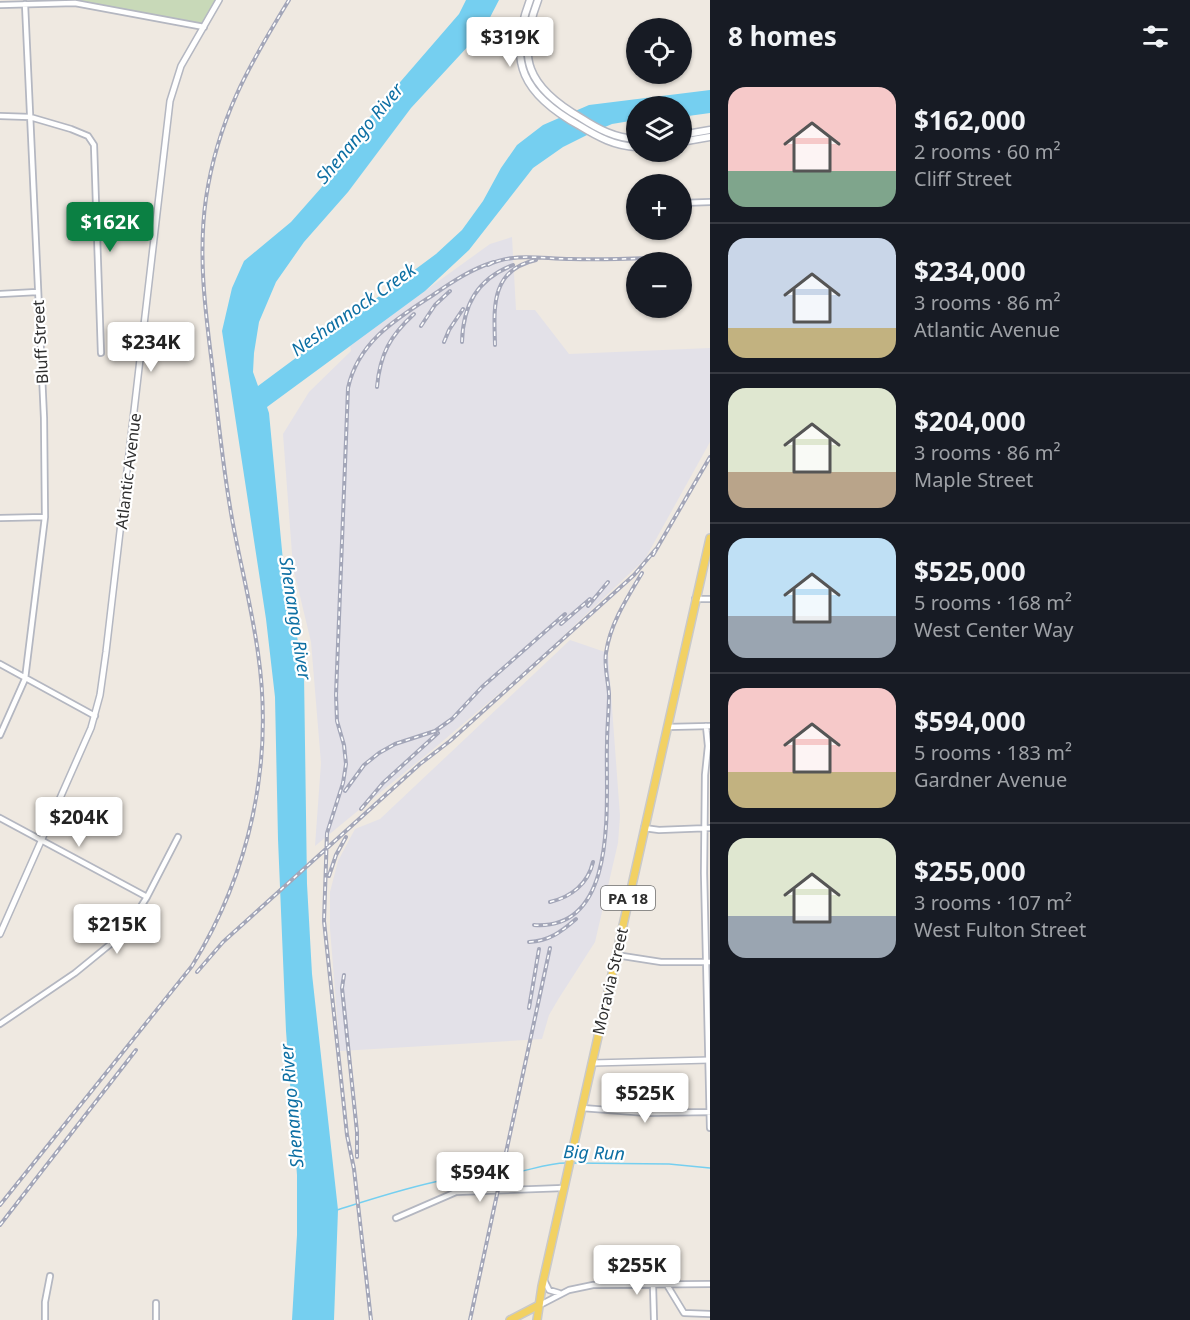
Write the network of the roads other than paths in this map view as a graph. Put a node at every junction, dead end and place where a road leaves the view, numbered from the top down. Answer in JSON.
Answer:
{"nodes":[{"id":1,"x":219,"y":0,"type":"edge"},
{"id":2,"x":530,"y":0,"type":"edge"},
{"id":3,"x":538,"y":0,"type":"edge"},
{"id":4,"x":26,"y":4,"type":"junction"},
{"id":5,"x":0,"y":5,"type":"edge"},
{"id":6,"x":204,"y":27,"type":"junction"},
{"id":7,"x":0,"y":116,"type":"edge"},
{"id":8,"x":30,"y":117,"type":"junction"},
{"id":9,"x":710,"y":130,"type":"edge"},
{"id":10,"x":692,"y":133,"type":"edge"},
{"id":11,"x":710,"y":137,"type":"edge"},
{"id":12,"x":626,"y":138,"type":"edge"},
{"id":13,"x":692,"y":140,"type":"edge"},
{"id":14,"x":626,"y":146,"type":"edge"},
{"id":15,"x":710,"y":202,"type":"edge"},
{"id":16,"x":692,"y":203,"type":"edge"},
{"id":17,"x":37,"y":292,"type":"junction"},
{"id":18,"x":0,"y":294,"type":"edge"},
{"id":19,"x":102,"y":353,"type":"dead end"},
{"id":20,"x":45,"y":517,"type":"junction"},
{"id":21,"x":0,"y":518,"type":"edge"},
{"id":22,"x":710,"y":538,"type":"edge"},
{"id":23,"x":695,"y":599,"type":"junction"},
{"id":24,"x":710,"y":599,"type":"edge"},
{"id":25,"x":0,"y":664,"type":"edge"},
{"id":26,"x":25,"y":679,"type":"junction"},
{"id":27,"x":95,"y":716,"type":"junction"},
{"id":28,"x":708,"y":726,"type":"edge"},
{"id":29,"x":667,"y":727,"type":"junction"},
{"id":30,"x":0,"y":735,"type":"edge"},
{"id":31,"x":0,"y":818,"type":"edge"},
{"id":32,"x":644,"y":828,"type":"junction"},
{"id":33,"x":707,"y":828,"type":"edge"},
{"id":34,"x":178,"y":837,"type":"dead end"},
{"id":35,"x":41,"y":840,"type":"junction"},
{"id":36,"x":707,"y":873,"type":"edge"},
{"id":37,"x":147,"y":897,"type":"junction"},
{"id":38,"x":0,"y":934,"type":"edge"},
{"id":39,"x":616,"y":955,"type":"junction"},
{"id":40,"x":708,"y":962,"type":"edge"},
{"id":41,"x":0,"y":1024,"type":"edge"},
{"id":42,"x":709,"y":1060,"type":"edge"},
{"id":43,"x":592,"y":1063,"type":"junction"},
{"id":44,"x":582,"y":1108,"type":"junction"},
{"id":45,"x":710,"y":1112,"type":"edge"},
{"id":46,"x":710,"y":1128,"type":"edge"},
{"id":47,"x":564,"y":1188,"type":"junction"},
{"id":48,"x":396,"y":1218,"type":"dead end"},
{"id":49,"x":50,"y":1276,"type":"dead end"},
{"id":50,"x":544,"y":1278,"type":"junction"},
{"id":51,"x":710,"y":1284,"type":"edge"},
{"id":52,"x":653,"y":1285,"type":"junction"},
{"id":53,"x":667,"y":1285,"type":"junction"},
{"id":54,"x":562,"y":1293,"type":"junction"},
{"id":55,"x":156,"y":1303,"type":"dead end"},
{"id":56,"x":539,"y":1305,"type":"junction"},
{"id":57,"x":710,"y":1314,"type":"edge"},
{"id":58,"x":45,"y":1320,"type":"edge"},
{"id":59,"x":156,"y":1320,"type":"edge"},
{"id":60,"x":510,"y":1320,"type":"edge"},
{"id":61,"x":537,"y":1320,"type":"edge"},
{"id":62,"x":654,"y":1320,"type":"edge"}],
"edges":[{"from":1,"to":6,"type":"street","name":"Atlantic Avenue"},
{"from":2,"to":14,"type":"main road"},
{"from":3,"to":12,"type":"main road"},
{"from":4,"to":5,"type":"street"},
{"from":4,"to":6,"type":"street"},
{"from":4,"to":8,"type":"street","name":"Bluff Street"},
{"from":6,"to":27,"type":"street","name":"Atlantic Avenue"},
{"from":7,"to":8,"type":"street"},
{"from":8,"to":17,"type":"street","name":"Bluff Street"},
{"from":8,"to":19,"type":"street"},
{"from":9,"to":10,"type":"main road"},
{"from":11,"to":13,"type":"main road"},
{"from":15,"to":16,"type":"street"},
{"from":17,"to":18,"type":"street"},
{"from":17,"to":20,"type":"street","name":"Bluff Street"},
{"from":20,"to":21,"type":"street"},
{"from":20,"to":26,"type":"street","name":"Bluff Street"},
{"from":22,"to":23,"type":"main road","name":"Moravia Street","number":"PA 18"},
{"from":23,"to":24,"type":"street"},
{"from":23,"to":29,"type":"main road","name":"Moravia Street","number":"PA 18"},
{"from":25,"to":26,"type":"street"},
{"from":26,"to":27,"type":"street"},
{"from":26,"to":30,"type":"street","name":"Bluff Street"},
{"from":27,"to":35,"type":"street","name":"Atlantic Avenue"},
{"from":28,"to":29,"type":"street"},
{"from":28,"to":33,"type":"street"},
{"from":29,"to":32,"type":"main road","name":"Moravia Street","number":"PA 18"},
{"from":31,"to":35,"type":"street"},
{"from":32,"to":33,"type":"street"},
{"from":32,"to":39,"type":"main road","name":"Moravia Street","number":"PA 18"},
{"from":33,"to":36,"type":"street"},
{"from":34,"to":37,"type":"street"},
{"from":35,"to":37,"type":"street"},
{"from":35,"to":38,"type":"street","name":"Atlantic Avenue"},
{"from":36,"to":40,"type":"street"},
{"from":37,"to":41,"type":"street"},
{"from":39,"to":40,"type":"street"},
{"from":39,"to":43,"type":"main road","name":"Moravia Street","number":"PA 18"},
{"from":40,"to":42,"type":"street"},
{"from":42,"to":43,"type":"street"},
{"from":42,"to":45,"type":"street"},
{"from":43,"to":44,"type":"main road","name":"Moravia Street","number":"PA 18"},
{"from":44,"to":45,"type":"street"},
{"from":44,"to":47,"type":"main road","name":"Moravia Street","number":"PA 18"},
{"from":45,"to":46,"type":"street"},
{"from":47,"to":48,"type":"street"},
{"from":47,"to":50,"type":"main road","name":"Moravia Street","number":"PA 18"},
{"from":49,"to":58,"type":"street"},
{"from":50,"to":54,"type":"street"},
{"from":50,"to":56,"type":"main road","name":"Moravia Street","number":"PA 18"},
{"from":51,"to":53,"type":"street"},
{"from":52,"to":53,"type":"street"},
{"from":52,"to":54,"type":"street"},
{"from":52,"to":62,"type":"street"},
{"from":53,"to":57,"type":"street"},
{"from":54,"to":56,"type":"street"},
{"from":55,"to":59,"type":"street"},
{"from":56,"to":60,"type":"main road"},
{"from":56,"to":61,"type":"main road","name":"Moravia Street"}]}
